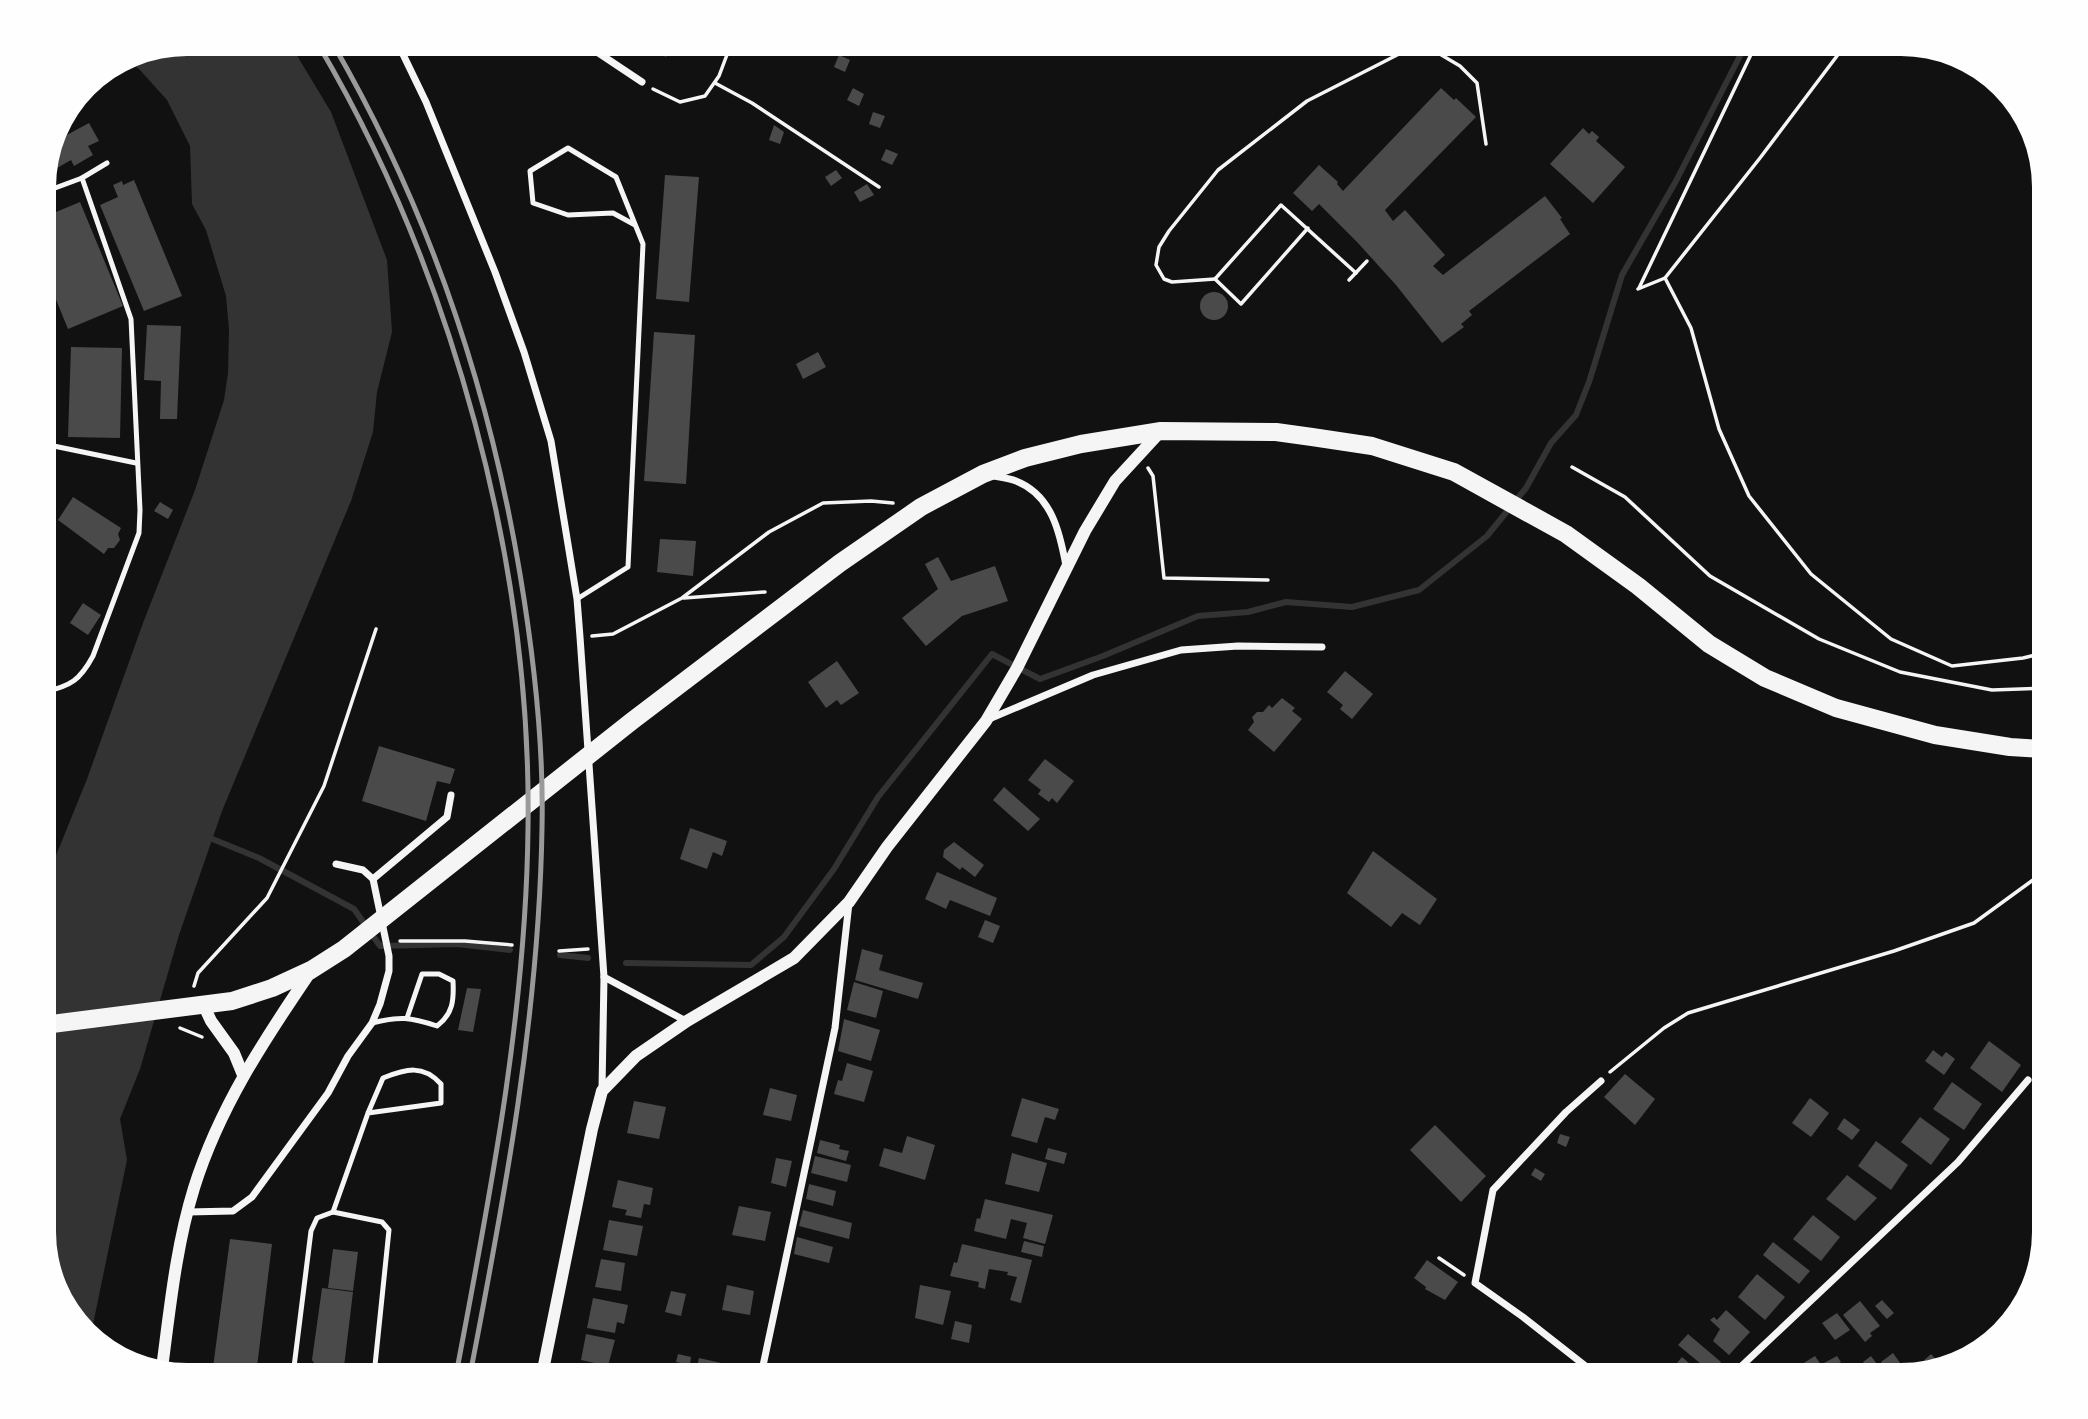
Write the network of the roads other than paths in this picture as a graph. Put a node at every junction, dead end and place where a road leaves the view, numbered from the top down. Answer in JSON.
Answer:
{"nodes":[{"id":1,"x":406,"y":56,"type":"edge"},
{"id":2,"x":603,"y":56,"type":"edge"},
{"id":3,"x":642,"y":82,"type":"road end"},
{"id":4,"x":107,"y":163,"type":"dead end"},
{"id":5,"x":82,"y":178,"type":"junction"},
{"id":6,"x":56,"y":188,"type":"edge"},
{"id":7,"x":635,"y":225,"type":"junction"},
{"id":8,"x":1161,"y":431,"type":"junction"},
{"id":9,"x":56,"y":446,"type":"edge"},
{"id":10,"x":136,"y":463,"type":"junction"},
{"id":11,"x":983,"y":474,"type":"junction"},
{"id":12,"x":1067,"y":570,"type":"junction"},
{"id":13,"x":576,"y":599,"type":"junction"},
{"id":14,"x":1322,"y":647,"type":"dead end"},
{"id":15,"x":56,"y":689,"type":"edge"},
{"id":16,"x":985,"y":721,"type":"junction"},
{"id":17,"x":2032,"y":748,"type":"edge"},
{"id":18,"x":452,"y":795,"type":"dead end"},
{"id":19,"x":336,"y":864,"type":"dead end"},
{"id":20,"x":373,"y":879,"type":"junction"},
{"id":21,"x":849,"y":902,"type":"junction"},
{"id":22,"x":311,"y":970,"type":"junction"},
{"id":23,"x":604,"y":977,"type":"junction"},
{"id":24,"x":195,"y":1007,"type":"junction"},
{"id":25,"x":407,"y":1018,"type":"junction"},
{"id":26,"x":687,"y":1021,"type":"junction"},
{"id":27,"x":56,"y":1023,"type":"edge"},
{"id":28,"x":372,"y":1023,"type":"junction"},
{"id":29,"x":243,"y":1075,"type":"junction"},
{"id":30,"x":2028,"y":1080,"type":"dead end"},
{"id":31,"x":1601,"y":1081,"type":"road end"},
{"id":32,"x":602,"y":1091,"type":"junction"},
{"id":33,"x":368,"y":1113,"type":"junction"},
{"id":34,"x":188,"y":1212,"type":"junction"},
{"id":35,"x":333,"y":1212,"type":"junction"},
{"id":36,"x":163,"y":1361,"type":"edge"},
{"id":37,"x":294,"y":1363,"type":"edge"},
{"id":38,"x":375,"y":1363,"type":"edge"},
{"id":39,"x":544,"y":1363,"type":"edge"},
{"id":40,"x":763,"y":1363,"type":"edge"},
{"id":41,"x":1581,"y":1363,"type":"edge"},
{"id":42,"x":1745,"y":1363,"type":"edge"}],
"edges":[{"from":1,"to":13,"type":"street"},
{"from":2,"to":3,"type":"street"},
{"from":4,"to":5,"type":"lane"},
{"from":5,"to":6,"type":"lane"},
{"from":5,"to":10,"type":"lane"},
{"from":7,"to":7,"type":"lane"},
{"from":7,"to":13,"type":"lane"},
{"from":8,"to":11,"type":"main road"},
{"from":8,"to":12,"type":"street"},
{"from":8,"to":17,"type":"main road"},
{"from":9,"to":10,"type":"lane"},
{"from":10,"to":15,"type":"lane"},
{"from":11,"to":12,"type":"street"},
{"from":11,"to":22,"type":"main road"},
{"from":12,"to":16,"type":"street"},
{"from":13,"to":23,"type":"street"},
{"from":14,"to":16,"type":"street"},
{"from":16,"to":21,"type":"street"},
{"from":18,"to":20,"type":"street"},
{"from":19,"to":20,"type":"street"},
{"from":20,"to":28,"type":"street"},
{"from":21,"to":26,"type":"street"},
{"from":21,"to":40,"type":"street"},
{"from":22,"to":24,"type":"main road"},
{"from":22,"to":29,"type":"street"},
{"from":23,"to":26,"type":"street"},
{"from":23,"to":32,"type":"street"},
{"from":24,"to":27,"type":"main road"},
{"from":24,"to":29,"type":"street"},
{"from":25,"to":25,"type":"lane"},
{"from":25,"to":28,"type":"lane"},
{"from":26,"to":32,"type":"street"},
{"from":28,"to":34,"type":"street"},
{"from":29,"to":34,"type":"street"},
{"from":30,"to":42,"type":"street"},
{"from":31,"to":41,"type":"street"},
{"from":32,"to":39,"type":"street"},
{"from":33,"to":33,"type":"lane"},
{"from":33,"to":35,"type":"lane"},
{"from":34,"to":36,"type":"street"},
{"from":35,"to":37,"type":"lane"},
{"from":35,"to":38,"type":"lane"}]}
